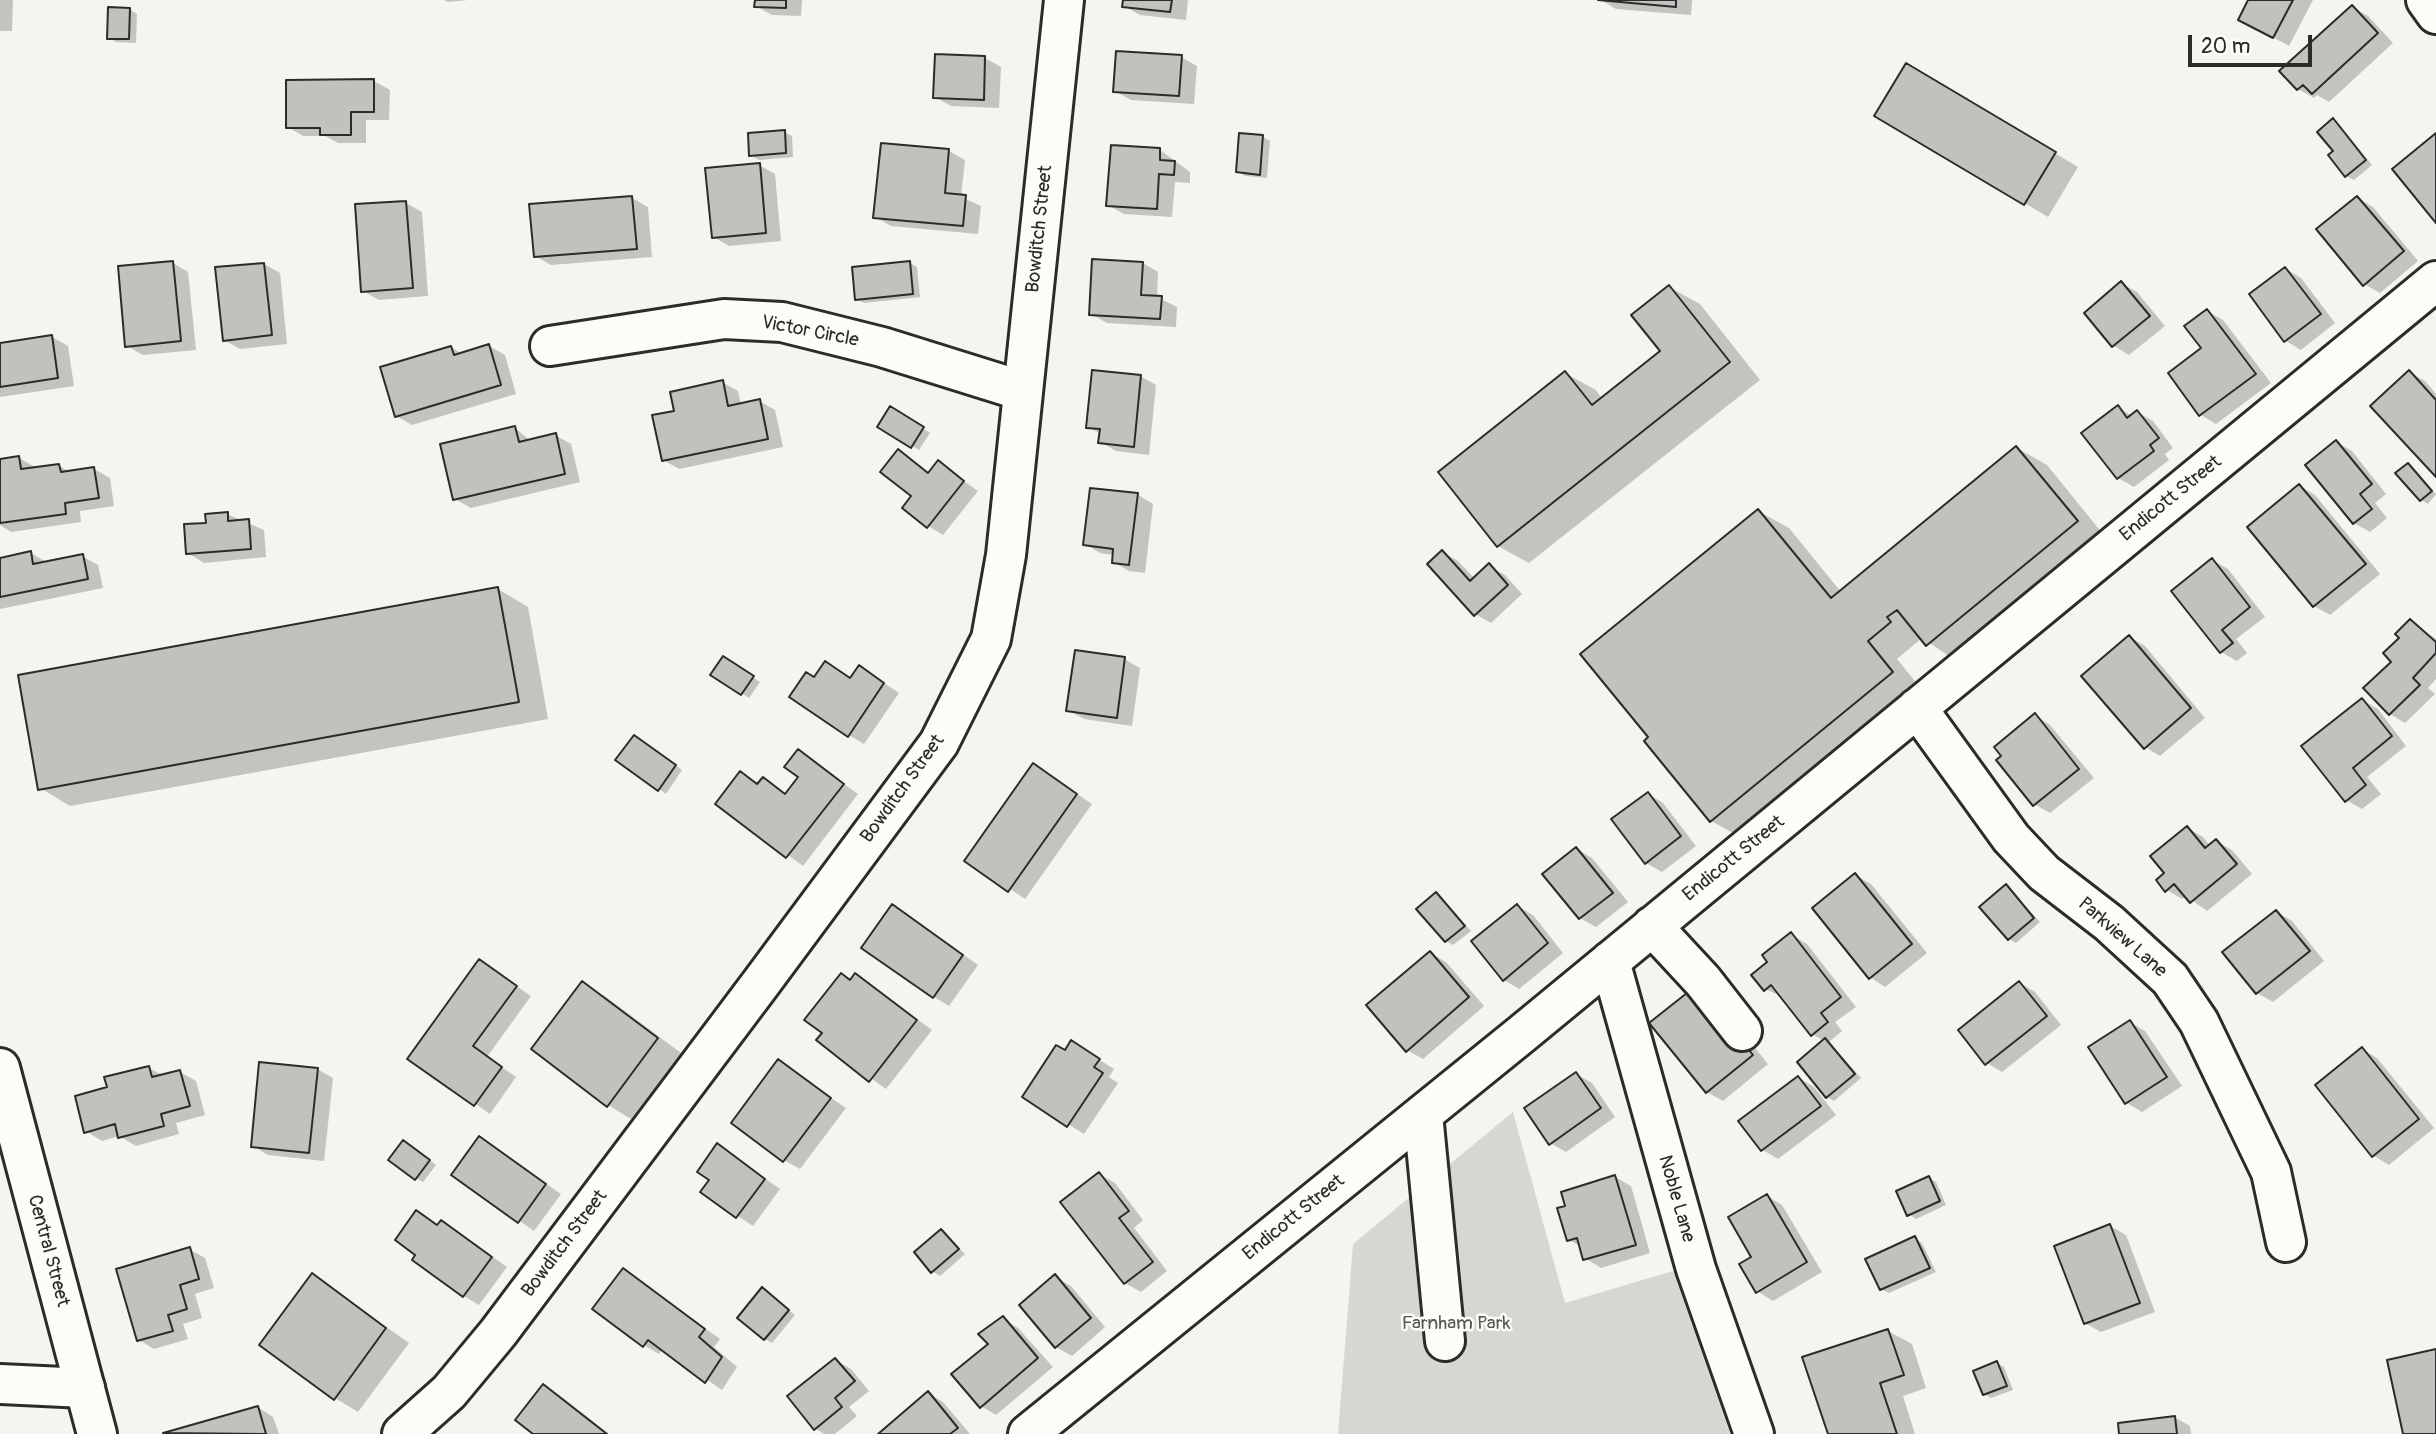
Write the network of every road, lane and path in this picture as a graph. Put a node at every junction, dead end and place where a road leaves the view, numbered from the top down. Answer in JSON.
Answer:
{"nodes":[{"id":1,"x":1065,"y":0,"type":"edge"},
{"id":2,"x":2426,"y":0,"type":"edge"},
{"id":3,"x":2436,"y":14,"type":"edge"},
{"id":4,"x":2436,"y":281,"type":"edge"},
{"id":5,"x":551,"y":346,"type":"dead end"},
{"id":6,"x":1023,"y":391,"type":"junction"},
{"id":7,"x":1917,"y":708,"type":"junction"},
{"id":8,"x":1652,"y":926,"type":"junction"},
{"id":9,"x":1610,"y":961,"type":"junction"},
{"id":10,"x":1742,"y":1031,"type":"dead end"},
{"id":11,"x":0,"y":1068,"type":"edge"},
{"id":12,"x":1423,"y":1114,"type":"junction"},
{"id":13,"x":2286,"y":1242,"type":"dead end"},
{"id":14,"x":1445,"y":1341,"type":"dead end"},
{"id":15,"x":0,"y":1384,"type":"edge"},
{"id":16,"x":85,"y":1388,"type":"junction"},
{"id":17,"x":97,"y":1434,"type":"edge"},
{"id":18,"x":402,"y":1434,"type":"edge"},
{"id":19,"x":1028,"y":1434,"type":"edge"},
{"id":20,"x":1754,"y":1434,"type":"edge"}],
"edges":[{"from":1,"to":6,"type":"street","name":"Bowditch Street"},
{"from":2,"to":3,"type":"street"},
{"from":4,"to":7,"type":"street","name":"Endicott Street"},
{"from":5,"to":6,"type":"street","name":"Victor Circle"},
{"from":6,"to":18,"type":"street","name":"Bowditch Street"},
{"from":7,"to":8,"type":"street","name":"Endicott Street"},
{"from":7,"to":13,"type":"street","name":"Parkview Lane"},
{"from":8,"to":9,"type":"street","name":"Endicott Street"},
{"from":8,"to":10,"type":"street"},
{"from":9,"to":12,"type":"street","name":"Endicott Street"},
{"from":9,"to":20,"type":"street","name":"Noble Lane"},
{"from":11,"to":16,"type":"street","name":"Central Street"},
{"from":12,"to":14,"type":"street"},
{"from":12,"to":19,"type":"street","name":"Endicott Street"},
{"from":15,"to":16,"type":"street"},
{"from":16,"to":17,"type":"street","name":"Central Street"}]}
